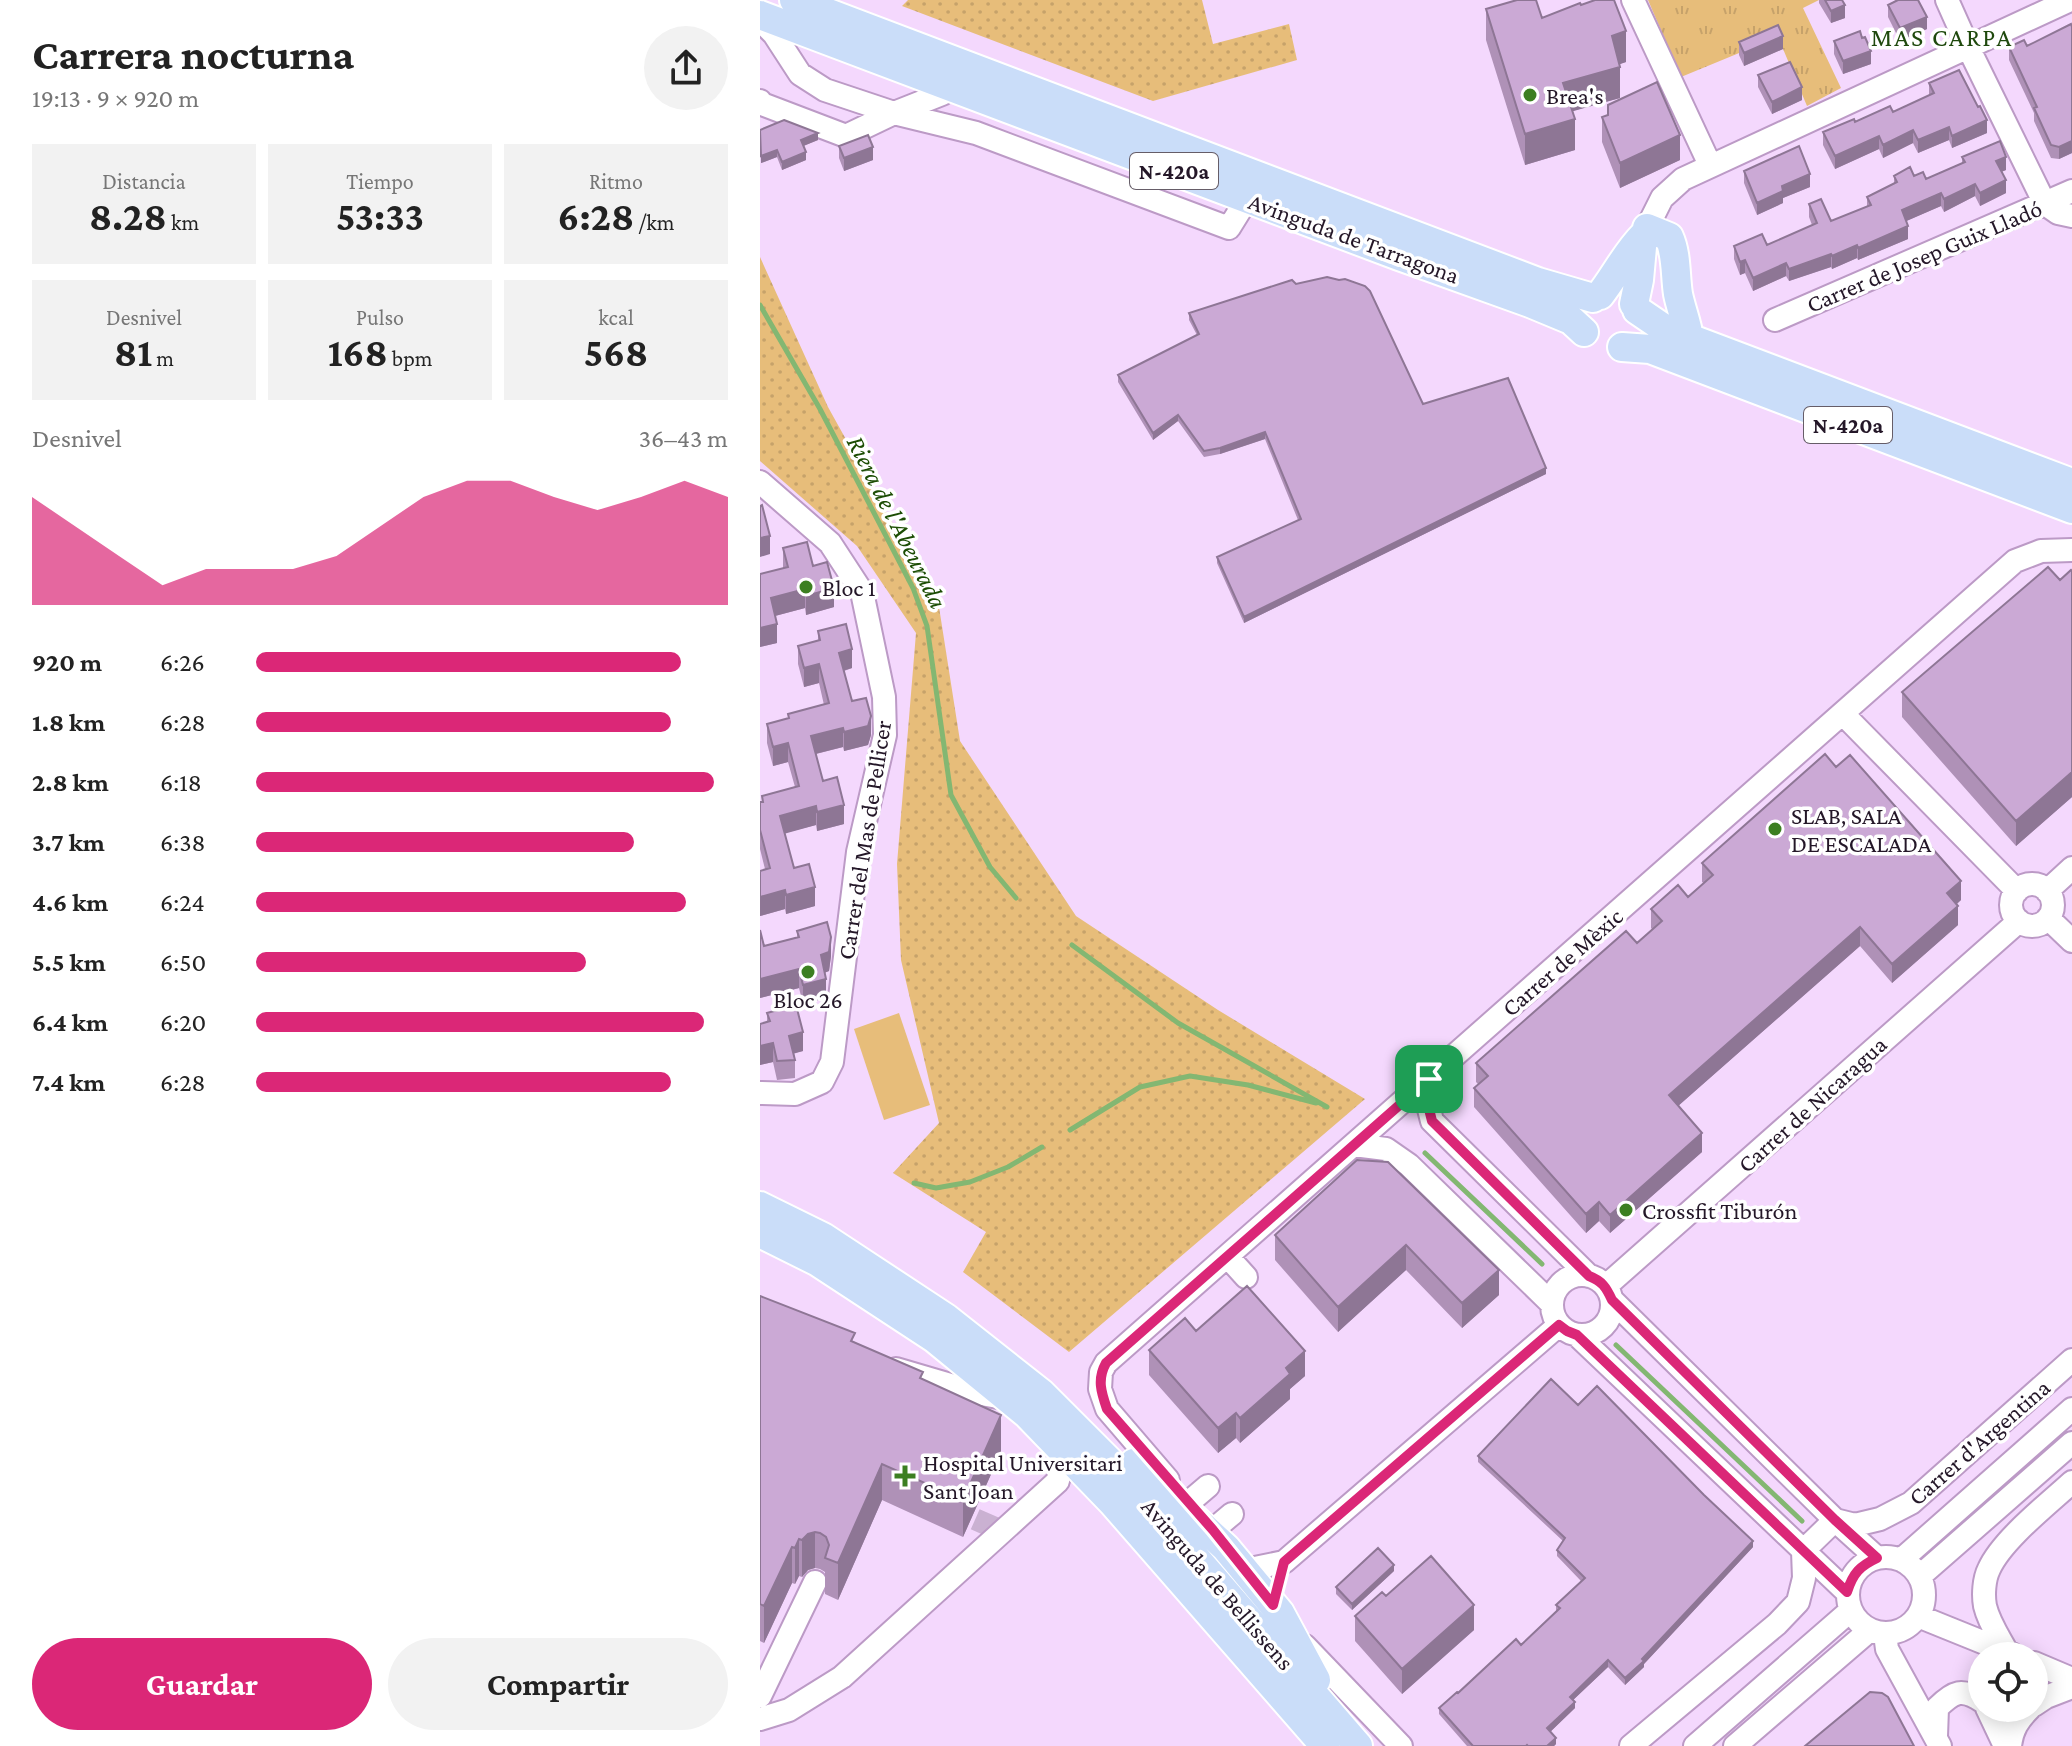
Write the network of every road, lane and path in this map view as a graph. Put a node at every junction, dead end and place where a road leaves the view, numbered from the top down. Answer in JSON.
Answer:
{"nodes":[{"id":1,"x":794,"y":0,"type":"edge"},
{"id":2,"x":1633,"y":0,"type":"edge"},
{"id":3,"x":1947,"y":0,"type":"edge"},
{"id":4,"x":2070,"y":0,"type":"edge"},
{"id":5,"x":760,"y":17,"type":"edge"},
{"id":6,"x":1968,"y":47,"type":"junction"},
{"id":7,"x":949,"y":87,"type":"junction"},
{"id":8,"x":760,"y":101,"type":"edge"},
{"id":9,"x":894,"y":113,"type":"junction"},
{"id":10,"x":1710,"y":165,"type":"junction"},
{"id":11,"x":2072,"y":191,"type":"edge"},
{"id":12,"x":1247,"y":199,"type":"junction"},
{"id":13,"x":2045,"y":204,"type":"junction"},
{"id":14,"x":2072,"y":216,"type":"edge"},
{"id":15,"x":1645,"y":232,"type":"junction"},
{"id":16,"x":1596,"y":297,"type":"junction"},
{"id":17,"x":1635,"y":307,"type":"junction"},
{"id":18,"x":1775,"y":320,"type":"dead end"},
{"id":19,"x":1584,"y":332,"type":"junction"},
{"id":20,"x":1689,"y":338,"type":"junction"},
{"id":21,"x":1622,"y":347,"type":"junction"},
{"id":22,"x":760,"y":482,"type":"edge"},
{"id":23,"x":2072,"y":483,"type":"edge"},
{"id":24,"x":2072,"y":509,"type":"edge"},
{"id":25,"x":2072,"y":550,"type":"edge"},
{"id":26,"x":1843,"y":714,"type":"junction"},
{"id":27,"x":2072,"y":868,"type":"edge"},
{"id":28,"x":2017,"y":891,"type":"junction"},
{"id":29,"x":2047,"y":891,"type":"junction"},
{"id":30,"x":2048,"y":918,"type":"junction"},
{"id":31,"x":2019,"y":921,"type":"junction"},
{"id":32,"x":2072,"y":941,"type":"edge"},
{"id":33,"x":1429,"y":1079,"type":"junction"},
{"id":34,"x":760,"y":1093,"type":"edge"},
{"id":35,"x":1354,"y":1145,"type":"junction"},
{"id":36,"x":760,"y":1206,"type":"edge"},
{"id":37,"x":760,"y":1233,"type":"edge"},
{"id":38,"x":1228,"y":1257,"type":"junction"},
{"id":39,"x":1246,"y":1277,"type":"dead end"},
{"id":40,"x":1602,"y":1287,"type":"junction"},
{"id":41,"x":946,"y":1318,"type":"junction"},
{"id":42,"x":1563,"y":1321,"type":"junction"},
{"id":43,"x":869,"y":1360,"type":"edge"},
{"id":44,"x":2072,"y":1360,"type":"edge"},
{"id":45,"x":1009,"y":1399,"type":"junction"},
{"id":46,"x":2072,"y":1409,"type":"edge"},
{"id":47,"x":2072,"y":1443,"type":"edge"},
{"id":48,"x":1062,"y":1449,"type":"junction"},
{"id":49,"x":2072,"y":1482,"type":"edge"},
{"id":50,"x":1208,"y":1486,"type":"dead end"},
{"id":51,"x":1188,"y":1503,"type":"junction"},
{"id":52,"x":1232,"y":1514,"type":"dead end"},
{"id":53,"x":2032,"y":1518,"type":"junction"},
{"id":54,"x":1835,"y":1520,"type":"junction"},
{"id":55,"x":1219,"y":1539,"type":"junction"},
{"id":56,"x":1803,"y":1551,"type":"junction"},
{"id":57,"x":1945,"y":1554,"type":"junction"},
{"id":58,"x":1877,"y":1558,"type":"junction"},
{"id":59,"x":1901,"y":1560,"type":"junction"},
{"id":60,"x":1284,"y":1562,"type":"junction"},
{"id":61,"x":1245,"y":1570,"type":"junction"},
{"id":62,"x":1920,"y":1576,"type":"junction"},
{"id":63,"x":815,"y":1582,"type":"dead end"},
{"id":64,"x":1849,"y":1601,"type":"junction"},
{"id":65,"x":1273,"y":1605,"type":"junction"},
{"id":66,"x":1918,"y":1616,"type":"junction"},
{"id":67,"x":1290,"y":1631,"type":"junction"},
{"id":68,"x":1878,"y":1632,"type":"junction"},
{"id":69,"x":1982,"y":1642,"type":"edge"},
{"id":70,"x":2004,"y":1642,"type":"edge"},
{"id":71,"x":2048,"y":1669,"type":"edge"},
{"id":72,"x":2072,"y":1679,"type":"edge"},
{"id":73,"x":2072,"y":1687,"type":"edge"},
{"id":74,"x":1968,"y":1694,"type":"edge"},
{"id":75,"x":760,"y":1696,"type":"edge"},
{"id":76,"x":2048,"y":1696,"type":"edge"},
{"id":77,"x":760,"y":1719,"type":"edge"},
{"id":78,"x":1995,"y":1722,"type":"edge"},
{"id":79,"x":2017,"y":1722,"type":"edge"},
{"id":80,"x":1938,"y":1741,"type":"edge"},
{"id":81,"x":1325,"y":1746,"type":"edge"},
{"id":82,"x":1360,"y":1746,"type":"edge"},
{"id":83,"x":1401,"y":1746,"type":"edge"},
{"id":84,"x":1631,"y":1746,"type":"edge"},
{"id":85,"x":1695,"y":1746,"type":"edge"},
{"id":86,"x":1735,"y":1746,"type":"edge"},
{"id":87,"x":2008,"y":1746,"type":"edge"}],
"edges":[{"from":1,"to":16,"type":"main road","name":"Avinguda de Tarragona","number":"N-420a"},
{"from":2,"to":10,"type":"street"},
{"from":3,"to":6,"type":"street"},
{"from":4,"to":6,"type":"street"},
{"from":5,"to":7,"type":"main road","name":"Avinguda de Tarragona","number":"N-420a"},
{"from":5,"to":9,"type":"street"},
{"from":6,"to":10,"type":"street"},
{"from":6,"to":13,"type":"street"},
{"from":7,"to":9,"type":"street"},
{"from":7,"to":12,"type":"main road","name":"Avinguda de Tarragona","number":"N-420a"},
{"from":8,"to":9,"type":"street"},
{"from":9,"to":12,"type":"street"},
{"from":10,"to":15,"type":"street"},
{"from":11,"to":13,"type":"street","name":"Carrer de Josep Guix Lladó"},
{"from":12,"to":19,"type":"main road","name":"Avinguda de Tarragona","number":"N-420a"},
{"from":13,"to":14,"type":"street"},
{"from":13,"to":18,"type":"street","name":"Carrer de Josep Guix Lladó"},
{"from":15,"to":16,"type":"main road"},
{"from":15,"to":17,"type":"main road"},
{"from":15,"to":20,"type":"main road"},
{"from":16,"to":17,"type":"main road","number":"N-420a"},
{"from":16,"to":19,"type":"main road"},
{"from":17,"to":20,"type":"main road","number":"N-420a"},
{"from":17,"to":21,"type":"main road"},
{"from":19,"to":21,"type":"main road","number":"N-420a"},
{"from":20,"to":23,"type":"main road","number":"N-420a"},
{"from":21,"to":24,"type":"main road","number":"N-420a"},
{"from":22,"to":34,"type":"street","name":"Carrer del Mas de Pellicer"},
{"from":25,"to":26,"type":"street","name":"Carrer de Mèxic"},
{"from":26,"to":28,"type":"street"},
{"from":26,"to":33,"type":"street","name":"Carrer de Mèxic"},
{"from":27,"to":29,"type":"street"},
{"from":28,"to":29,"type":"street"},
{"from":28,"to":31,"type":"street"},
{"from":29,"to":30,"type":"street"},
{"from":30,"to":31,"type":"street"},
{"from":30,"to":32,"type":"street"},
{"from":31,"to":40,"type":"street","name":"Carrer de Nicaragua"},
{"from":33,"to":35,"type":"street","name":"Carrer de Mèxic"},
{"from":33,"to":40,"type":"street"},
{"from":35,"to":38,"type":"street","name":"Carrer de Mèxic"},
{"from":35,"to":42,"type":"street"},
{"from":36,"to":41,"type":"main road","name":"Avinguda de Bellissens"},
{"from":37,"to":45,"type":"main road","name":"Avinguda de Bellissens"},
{"from":38,"to":39,"type":"street"},
{"from":38,"to":51,"type":"street","name":"Carrer de Mèxic"},
{"from":40,"to":42,"type":"street"},
{"from":40,"to":42,"type":"street"},
{"from":40,"to":54,"type":"street"},
{"from":41,"to":55,"type":"main road"},
{"from":41,"to":82,"type":"main road","name":"Avinguda de Bellissens"},
{"from":42,"to":56,"type":"street"},
{"from":42,"to":60,"type":"street"},
{"from":43,"to":45,"type":"street"},
{"from":44,"to":54,"type":"street","name":"Carrer d'Argentina"},
{"from":45,"to":48,"type":"main road","name":"Avinguda de Bellissens"},
{"from":46,"to":59,"type":"street","name":"Carrer d'Argentina"},
{"from":47,"to":57,"type":"street"},
{"from":48,"to":77,"type":"street"},
{"from":48,"to":81,"type":"main road","name":"Avinguda de Bellissens"},
{"from":49,"to":53,"type":"street"},
{"from":50,"to":51,"type":"street"},
{"from":51,"to":55,"type":"street"},
{"from":52,"to":55,"type":"street"},
{"from":53,"to":57,"type":"street"},
{"from":53,"to":70,"type":"street"},
{"from":54,"to":56,"type":"street"},
{"from":54,"to":58,"type":"street"},
{"from":55,"to":61,"type":"main road"},
{"from":56,"to":64,"type":"street"},
{"from":56,"to":84,"type":"street"},
{"from":57,"to":62,"type":"street"},
{"from":58,"to":59,"type":"street"},
{"from":58,"to":64,"type":"street"},
{"from":59,"to":62,"type":"street"},
{"from":60,"to":61,"type":"street"},
{"from":60,"to":65,"type":"street"},
{"from":61,"to":65,"type":"main road"},
{"from":62,"to":66,"type":"street"},
{"from":63,"to":75,"type":"street"},
{"from":64,"to":68,"type":"street"},
{"from":64,"to":85,"type":"street"},
{"from":65,"to":67,"type":"main road"},
{"from":66,"to":68,"type":"street"},
{"from":66,"to":69,"type":"street"},
{"from":67,"to":82,"type":"main road"},
{"from":67,"to":83,"type":"street"},
{"from":68,"to":80,"type":"street"},
{"from":68,"to":86,"type":"street"},
{"from":71,"to":72,"type":"street"},
{"from":73,"to":76,"type":"street"},
{"from":74,"to":80,"type":"street"},
{"from":78,"to":87,"type":"street"},
{"from":79,"to":87,"type":"street"}]}
